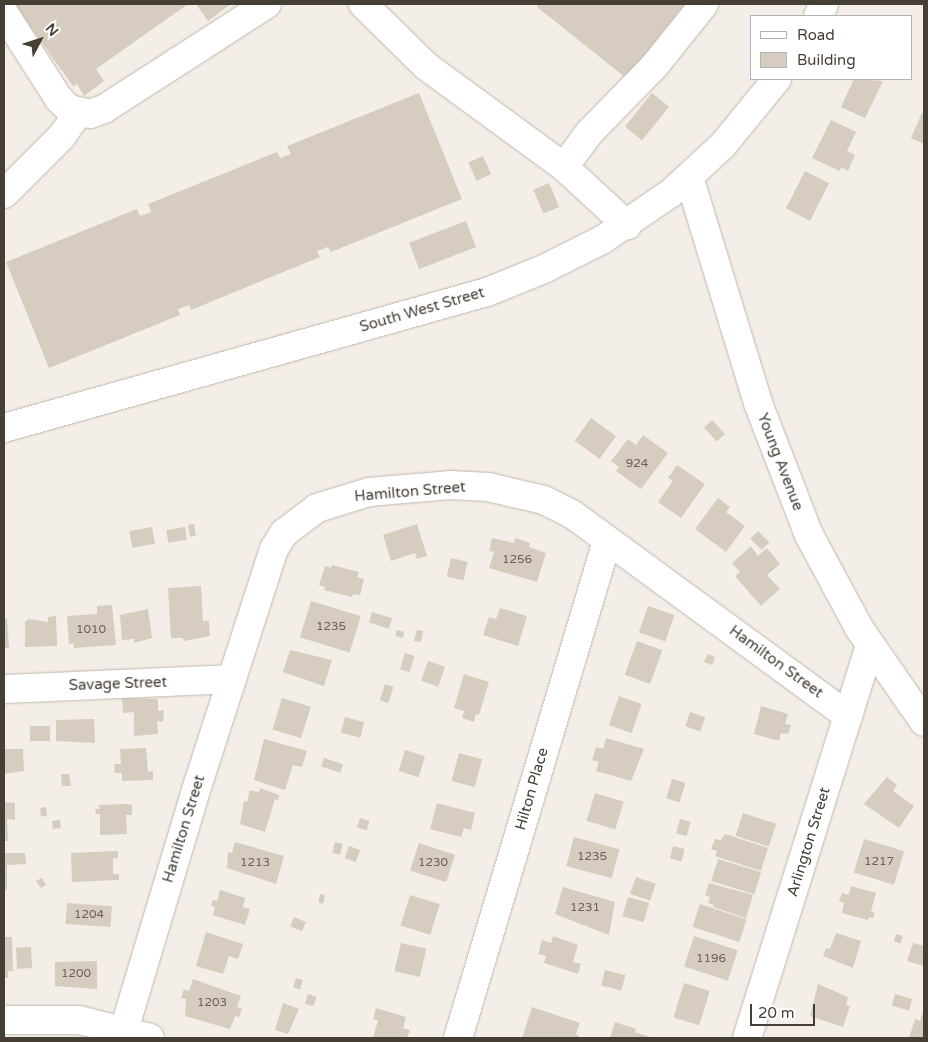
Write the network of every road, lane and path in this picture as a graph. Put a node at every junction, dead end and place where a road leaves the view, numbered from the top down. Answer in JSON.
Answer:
{"nodes":[{"id":1,"x":268,"y":4,"type":"edge"},
{"id":2,"x":363,"y":4,"type":"edge"},
{"id":3,"x":704,"y":4,"type":"edge"},
{"id":4,"x":4,"y":13,"type":"edge"},
{"id":5,"x":777,"y":80,"type":"edge"},
{"id":6,"x":78,"y":113,"type":"junction"},
{"id":7,"x":564,"y":166,"type":"junction"},
{"id":8,"x":689,"y":177,"type":"junction"},
{"id":9,"x":4,"y":194,"type":"edge"},
{"id":10,"x":627,"y":225,"type":"junction"},
{"id":11,"x":4,"y":428,"type":"edge"},
{"id":12,"x":607,"y":541,"type":"junction"},
{"id":13,"x":870,"y":645,"type":"junction"},
{"id":14,"x":232,"y":679,"type":"junction"},
{"id":15,"x":4,"y":689,"type":"edge"},
{"id":16,"x":920,"y":709,"type":"edge"},
{"id":17,"x":848,"y":716,"type":"junction"},
{"id":18,"x":4,"y":1020,"type":"edge"},
{"id":19,"x":124,"y":1030,"type":"junction"},
{"id":20,"x":150,"y":1038,"type":"edge"},
{"id":21,"x":458,"y":1038,"type":"edge"},
{"id":22,"x":747,"y":1038,"type":"edge"}],
"edges":[{"from":1,"to":6,"type":"street"},
{"from":2,"to":7,"type":"street"},
{"from":3,"to":7,"type":"street"},
{"from":4,"to":6,"type":"street"},
{"from":5,"to":8,"type":"street","name":"South West Street"},
{"from":6,"to":9,"type":"street"},
{"from":7,"to":10,"type":"street"},
{"from":8,"to":10,"type":"street","name":"South West Street"},
{"from":8,"to":13,"type":"street","name":"Young Avenue"},
{"from":10,"to":11,"type":"street","name":"South West Street"},
{"from":12,"to":14,"type":"street","name":"Hamilton Street"},
{"from":12,"to":17,"type":"street","name":"Hamilton Street"},
{"from":12,"to":21,"type":"street","name":"Hilton Place"},
{"from":13,"to":16,"type":"street","name":"Young Avenue"},
{"from":13,"to":17,"type":"street","name":"Arlington Street"},
{"from":14,"to":15,"type":"street","name":"Savage Street"},
{"from":14,"to":19,"type":"street","name":"Hamilton Street"},
{"from":17,"to":22,"type":"street","name":"Arlington Street"},
{"from":18,"to":19,"type":"street"},
{"from":19,"to":20,"type":"street"}]}
